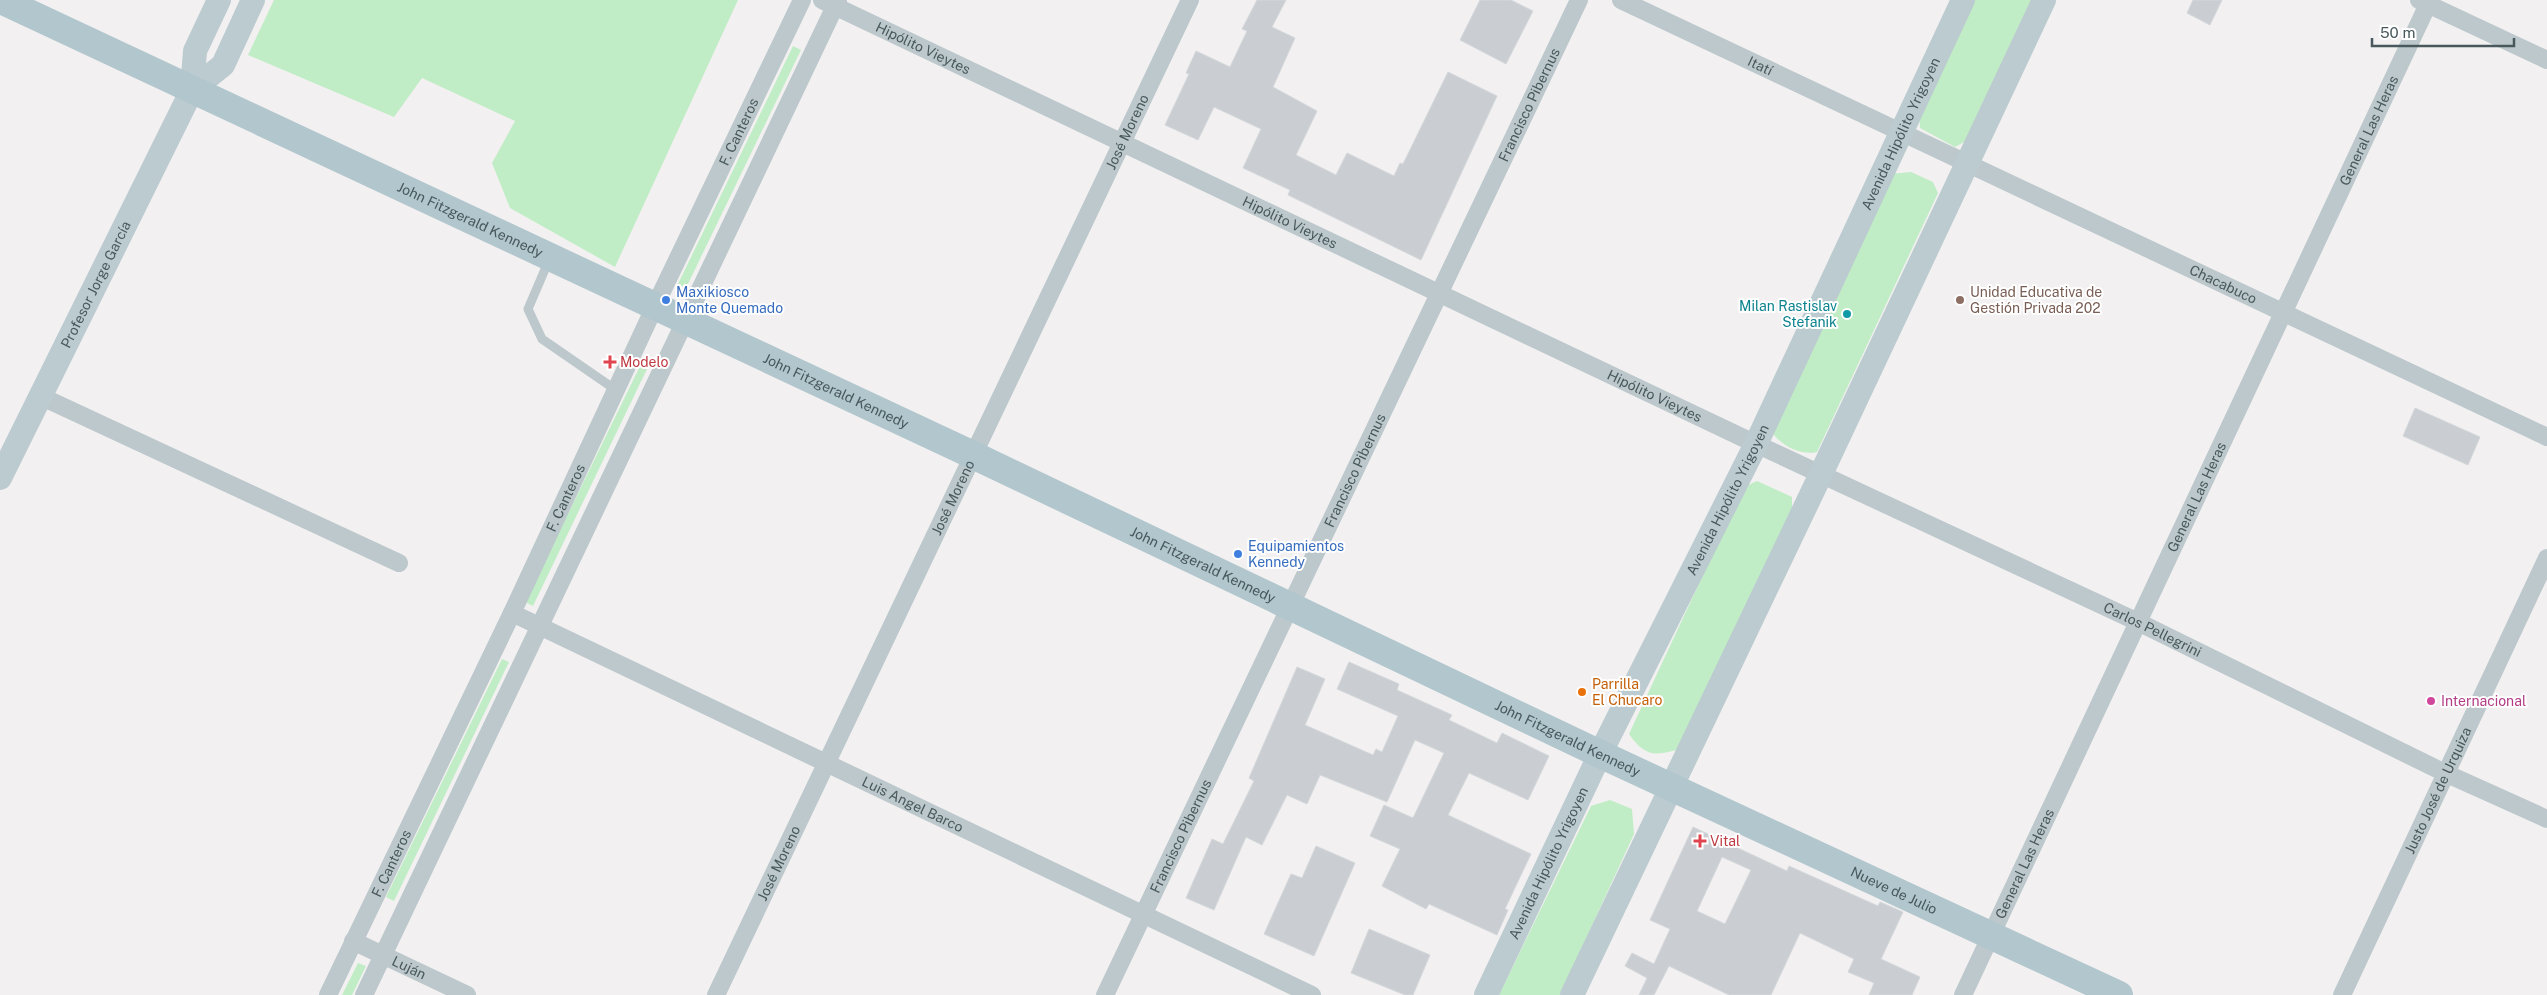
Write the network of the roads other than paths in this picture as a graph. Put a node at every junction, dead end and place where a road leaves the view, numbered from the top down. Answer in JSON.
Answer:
{"nodes":[{"id":1,"x":1,"y":0,"type":"edge"},
{"id":2,"x":219,"y":0,"type":"edge"},
{"id":3,"x":253,"y":0,"type":"edge"},
{"id":4,"x":802,"y":0,"type":"edge"},
{"id":5,"x":1190,"y":0,"type":"edge"},
{"id":6,"x":1579,"y":0,"type":"edge"},
{"id":7,"x":1621,"y":0,"type":"edge"},
{"id":8,"x":1963,"y":0,"type":"edge"},
{"id":9,"x":2044,"y":0,"type":"edge"},
{"id":10,"x":2426,"y":1,"type":"edge"},
{"id":11,"x":832,"y":2,"type":"edge"},
{"id":12,"x":2547,"y":60,"type":"edge"},
{"id":13,"x":192,"y":90,"type":"junction"},
{"id":14,"x":1900,"y":131,"type":"junction"},
{"id":15,"x":1122,"y":142,"type":"junction"},
{"id":16,"x":1968,"y":164,"type":"junction"},
{"id":17,"x":550,"y":257,"type":"junction"},
{"id":18,"x":1439,"y":294,"type":"junction"},
{"id":19,"x":655,"y":306,"type":"junction"},
{"id":20,"x":2285,"y":313,"type":"junction"},
{"id":21,"x":686,"y":320,"type":"junction"},
{"id":22,"x":616,"y":390,"type":"junction"},
{"id":23,"x":40,"y":396,"type":"junction"},
{"id":24,"x":2547,"y":436,"type":"edge"},
{"id":25,"x":1756,"y":444,"type":"junction"},
{"id":26,"x":973,"y":455,"type":"junction"},
{"id":27,"x":1821,"y":474,"type":"junction"},
{"id":28,"x":0,"y":478,"type":"edge"},
{"id":29,"x":2547,"y":558,"type":"edge"},
{"id":30,"x":399,"y":563,"type":"dead end"},
{"id":31,"x":1290,"y":605,"type":"junction"},
{"id":32,"x":512,"y":613,"type":"junction"},
{"id":33,"x":2138,"y":622,"type":"junction"},
{"id":34,"x":540,"y":626,"type":"junction"},
{"id":35,"x":1600,"y":754,"type":"junction"},
{"id":36,"x":826,"y":763,"type":"junction"},
{"id":37,"x":2445,"y":773,"type":"junction"},
{"id":38,"x":1670,"y":786,"type":"junction"},
{"id":39,"x":2547,"y":819,"type":"edge"},
{"id":40,"x":1143,"y":915,"type":"junction"},
{"id":41,"x":1991,"y":936,"type":"junction"},
{"id":42,"x":353,"y":941,"type":"junction"},
{"id":43,"x":383,"y":955,"type":"junction"},
{"id":44,"x":328,"y":995,"type":"edge"},
{"id":45,"x":364,"y":995,"type":"edge"},
{"id":46,"x":467,"y":995,"type":"edge"},
{"id":47,"x":716,"y":995,"type":"edge"},
{"id":48,"x":1105,"y":995,"type":"edge"},
{"id":49,"x":1312,"y":995,"type":"edge"},
{"id":50,"x":1486,"y":995,"type":"edge"},
{"id":51,"x":1572,"y":995,"type":"edge"},
{"id":52,"x":1963,"y":995,"type":"edge"},
{"id":53,"x":2119,"y":995,"type":"edge"},
{"id":54,"x":2342,"y":995,"type":"edge"}],
"edges":[{"from":1,"to":13,"type":"main road","name":"John Fitzgerald Kennedy"},
{"from":2,"to":13,"type":"main road"},
{"from":3,"to":13,"type":"main road"},
{"from":4,"to":19,"type":"street","name":"F. Canteros"},
{"from":5,"to":15,"type":"street","name":"José Moreno"},
{"from":6,"to":18,"type":"street","name":"Francisco Pibernus"},
{"from":7,"to":14,"type":"street","name":"Itatí"},
{"from":8,"to":14,"type":"main road","name":"Avenida Hipólito Yrigoyen"},
{"from":9,"to":16,"type":"main road"},
{"from":10,"to":12,"type":"street"},
{"from":10,"to":20,"type":"street","name":"General Las Heras"},
{"from":11,"to":15,"type":"street","name":"Hipólito Vieytes"},
{"from":11,"to":21,"type":"street"},
{"from":13,"to":17,"type":"main road","name":"John Fitzgerald Kennedy"},
{"from":13,"to":23,"type":"main road","name":"Profesor Jorge García"},
{"from":14,"to":16,"type":"street","name":"Chacabuco"},
{"from":14,"to":25,"type":"main road","name":"Avenida Hipólito Yrigoyen"},
{"from":15,"to":18,"type":"street","name":"Hipólito Vieytes"},
{"from":15,"to":26,"type":"street","name":"José Moreno"},
{"from":16,"to":20,"type":"street","name":"Chacabuco"},
{"from":16,"to":27,"type":"main road"},
{"from":17,"to":19,"type":"main road","name":"John Fitzgerald Kennedy"},
{"from":17,"to":22,"type":"lane"},
{"from":18,"to":25,"type":"street","name":"Hipólito Vieytes"},
{"from":18,"to":31,"type":"street","name":"Francisco Pibernus"},
{"from":19,"to":21,"type":"main road","name":"John Fitzgerald Kennedy"},
{"from":19,"to":22,"type":"street","name":"F. Canteros"},
{"from":20,"to":24,"type":"street","name":"Chacabuco"},
{"from":20,"to":33,"type":"street","name":"General Las Heras"},
{"from":21,"to":26,"type":"main road","name":"John Fitzgerald Kennedy"},
{"from":21,"to":34,"type":"street"},
{"from":22,"to":32,"type":"street","name":"F. Canteros"},
{"from":23,"to":28,"type":"main road","name":"Profesor Jorge García"},
{"from":23,"to":30,"type":"street"},
{"from":25,"to":27,"type":"street","name":"Carlos Pellegrini"},
{"from":25,"to":35,"type":"main road","name":"Avenida Hipólito Yrigoyen"},
{"from":26,"to":31,"type":"main road","name":"John Fitzgerald Kennedy"},
{"from":26,"to":36,"type":"street","name":"José Moreno"},
{"from":27,"to":33,"type":"street","name":"Carlos Pellegrini"},
{"from":27,"to":38,"type":"main road"},
{"from":29,"to":37,"type":"street","name":"Justo José de Urquiza"},
{"from":31,"to":35,"type":"main road","name":"John Fitzgerald Kennedy"},
{"from":31,"to":40,"type":"street","name":"Francisco Pibernus"},
{"from":32,"to":34,"type":"street","name":"Luis Angel Barco"},
{"from":32,"to":42,"type":"street","name":"F. Canteros"},
{"from":33,"to":37,"type":"street","name":"Carlos Pellegrini"},
{"from":33,"to":41,"type":"street","name":"General Las Heras"},
{"from":34,"to":36,"type":"street","name":"Luis Angel Barco"},
{"from":34,"to":43,"type":"street"},
{"from":35,"to":38,"type":"main road","name":"John Fitzgerald Kennedy"},
{"from":35,"to":50,"type":"main road","name":"Avenida Hipólito Yrigoyen"},
{"from":36,"to":40,"type":"street","name":"Luis Angel Barco"},
{"from":36,"to":47,"type":"street","name":"José Moreno"},
{"from":37,"to":39,"type":"street","name":"Carlos Pellegrini"},
{"from":37,"to":54,"type":"street","name":"Justo José de Urquiza"},
{"from":38,"to":41,"type":"main road","name":"Nueve de Julio"},
{"from":38,"to":51,"type":"main road"},
{"from":40,"to":48,"type":"street","name":"Francisco Pibernus"},
{"from":40,"to":49,"type":"street","name":"Luis Angel Barco"},
{"from":41,"to":52,"type":"street","name":"General Las Heras"},
{"from":41,"to":53,"type":"main road","name":"Nueve de Julio"},
{"from":42,"to":43,"type":"street","name":"Luján"},
{"from":42,"to":44,"type":"street","name":"F. Canteros"},
{"from":43,"to":45,"type":"street"},
{"from":43,"to":46,"type":"street","name":"Luján"}]}
